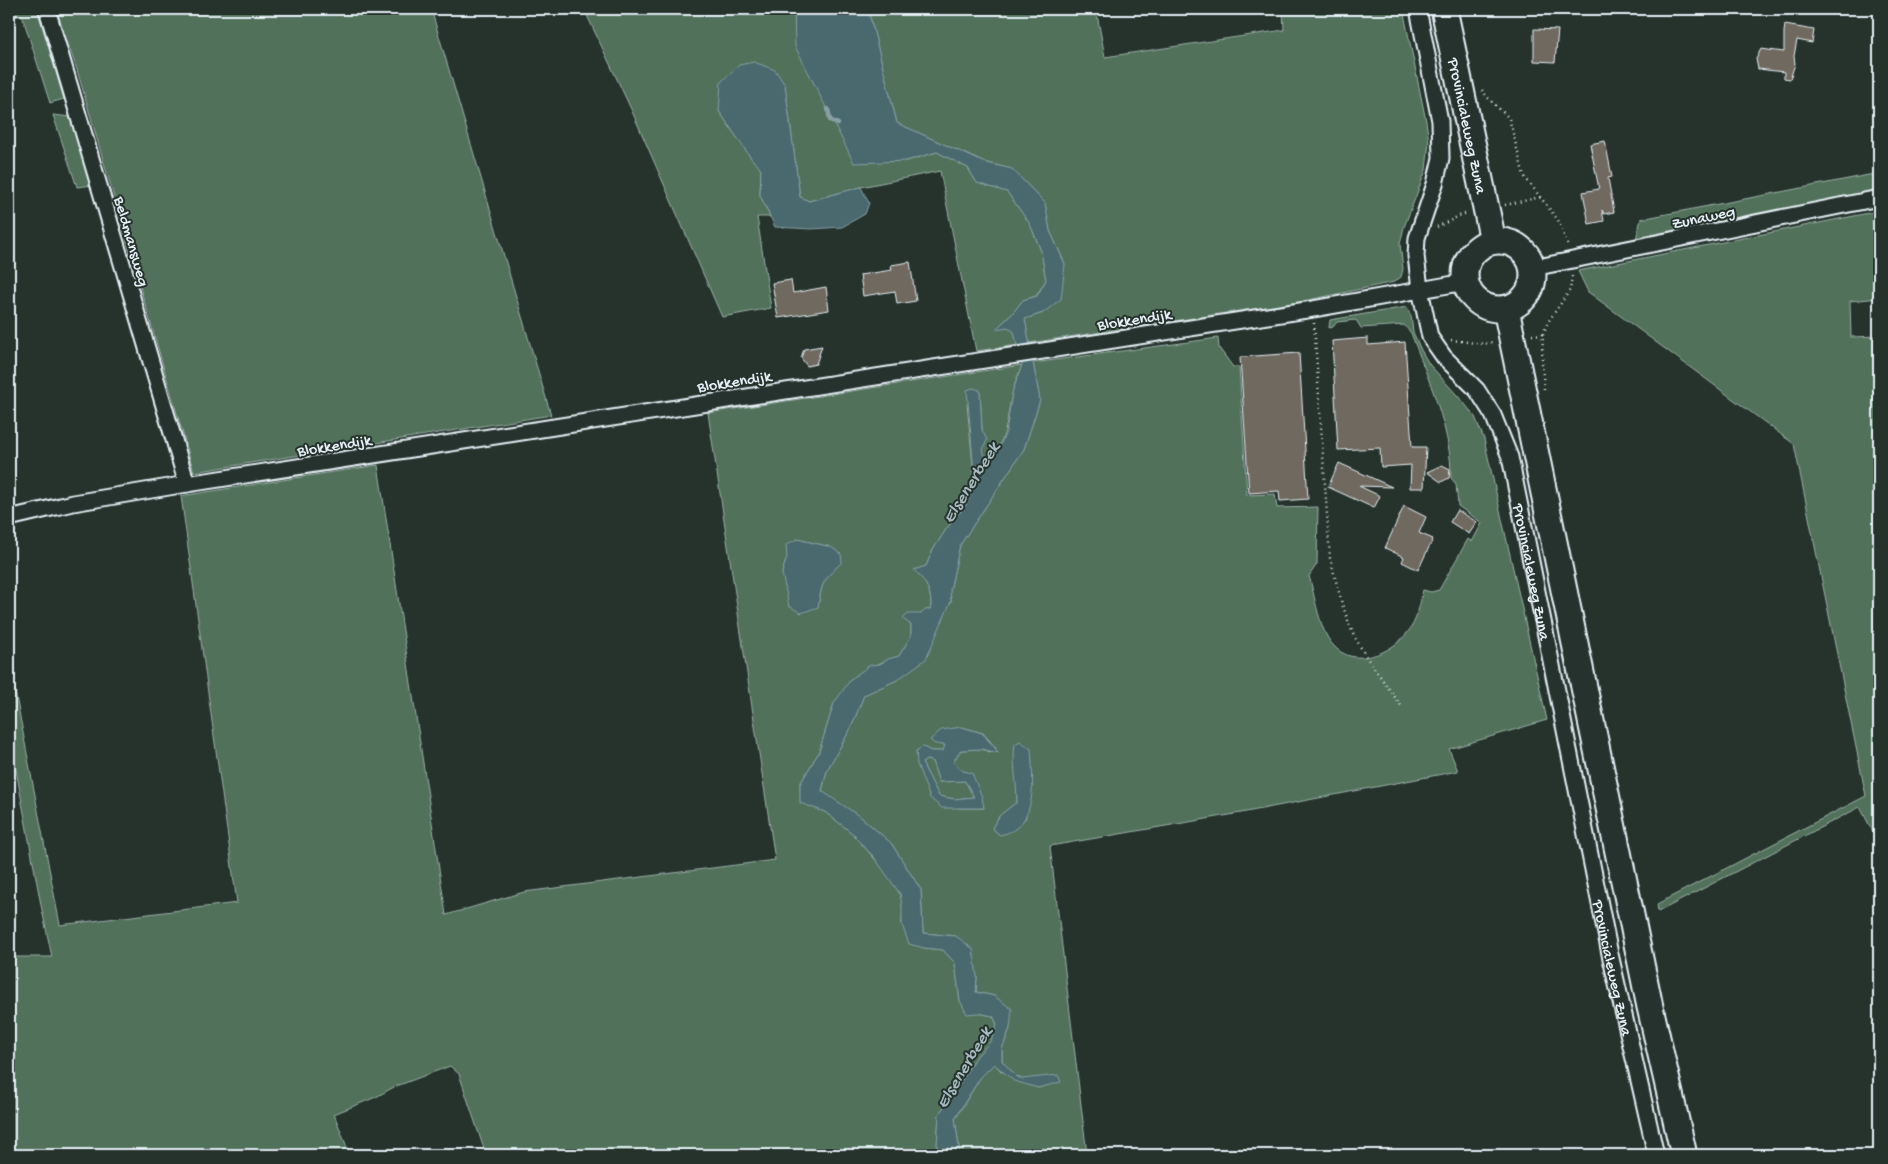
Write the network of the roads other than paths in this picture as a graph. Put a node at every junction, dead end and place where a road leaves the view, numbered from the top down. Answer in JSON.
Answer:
{"nodes":[{"id":1,"x":47,"y":9,"type":"edge"},
{"id":2,"x":1418,"y":9,"type":"edge"},
{"id":3,"x":1444,"y":9,"type":"edge"},
{"id":4,"x":1879,"y":198,"type":"edge"},
{"id":5,"x":1493,"y":241,"type":"junction"},
{"id":6,"x":1533,"y":268,"type":"junction"},
{"id":7,"x":1465,"y":282,"type":"junction"},
{"id":8,"x":1420,"y":289,"type":"junction"},
{"id":9,"x":1506,"y":309,"type":"junction"},
{"id":10,"x":187,"y":484,"type":"junction"},
{"id":11,"x":9,"y":518,"type":"edge"},
{"id":12,"x":1656,"y":1155,"type":"edge"},
{"id":13,"x":1684,"y":1155,"type":"edge"}],
"edges":[{"from":1,"to":10,"type":"street","name":"Beldmansweg"},
{"from":2,"to":8,"type":"street","name":"Provincialeweg Zuna"},
{"from":3,"to":5,"type":"main road","name":"Provincialeweg Zuna"},
{"from":4,"to":6,"type":"street","name":"Zunaweg"},
{"from":5,"to":6,"type":"main road"},
{"from":5,"to":7,"type":"main road"},
{"from":6,"to":9,"type":"main road"},
{"from":7,"to":8,"type":"street","name":"Blokkendijk"},
{"from":7,"to":9,"type":"main road"},
{"from":8,"to":10,"type":"street","name":"Blokkendijk"},
{"from":8,"to":12,"type":"street","name":"Provincialeweg Zuna"},
{"from":9,"to":13,"type":"main road","name":"Provincialeweg Zuna"},
{"from":10,"to":11,"type":"street","name":"Blokkendijk"}]}
